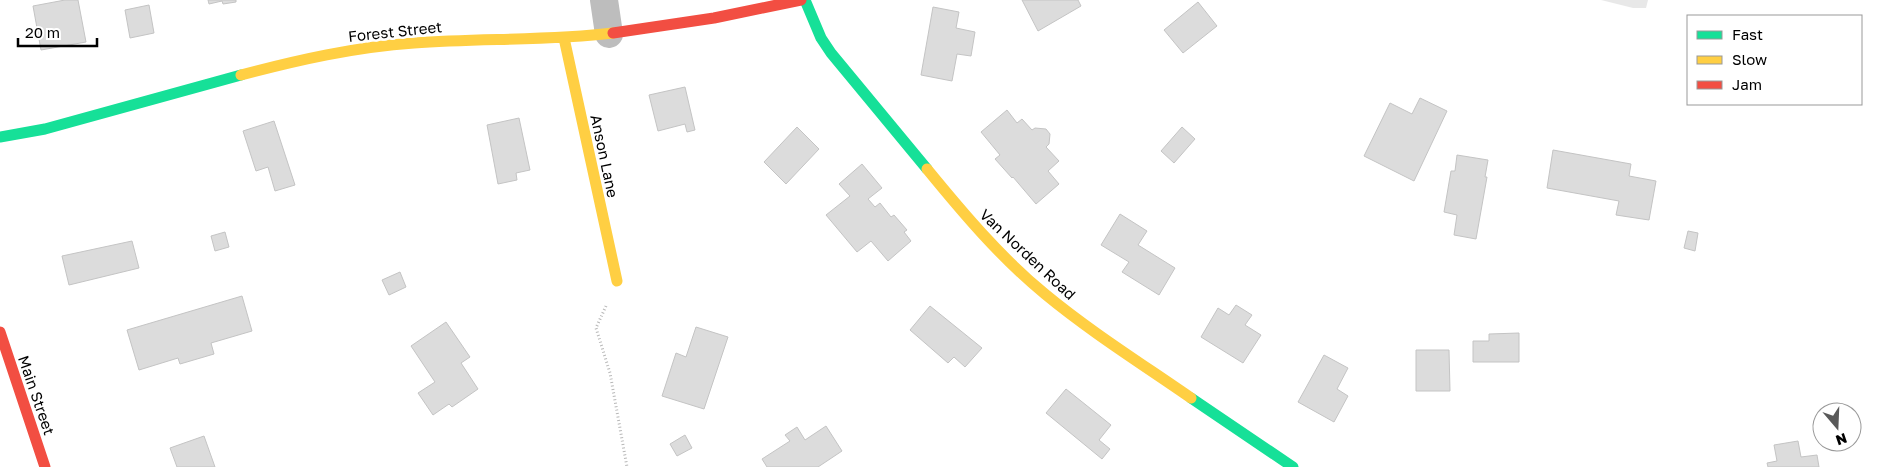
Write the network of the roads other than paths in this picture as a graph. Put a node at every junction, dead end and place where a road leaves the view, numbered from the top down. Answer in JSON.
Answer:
{"nodes":[{"id":1,"x":604,"y":0,"type":"edge"},
{"id":2,"x":803,"y":0,"type":"edge"},
{"id":3,"x":609,"y":34,"type":"junction"},
{"id":4,"x":564,"y":38,"type":"junction"},
{"id":5,"x":0,"y":137,"type":"edge"},
{"id":6,"x":617,"y":281,"type":"road end"},
{"id":7,"x":0,"y":332,"type":"edge"},
{"id":8,"x":45,"y":467,"type":"edge"},
{"id":9,"x":1293,"y":467,"type":"edge"}],
"edges":[{"from":1,"to":3,"type":"street"},
{"from":2,"to":3,"type":"street","name":"Forest Street"},
{"from":2,"to":9,"type":"street","name":"Van Norden Road"},
{"from":3,"to":4,"type":"street","name":"Forest Street"},
{"from":4,"to":5,"type":"street","name":"Forest Street"},
{"from":4,"to":6,"type":"street","name":"Anson Lane"},
{"from":7,"to":8,"type":"street","name":"Main Street"}]}
